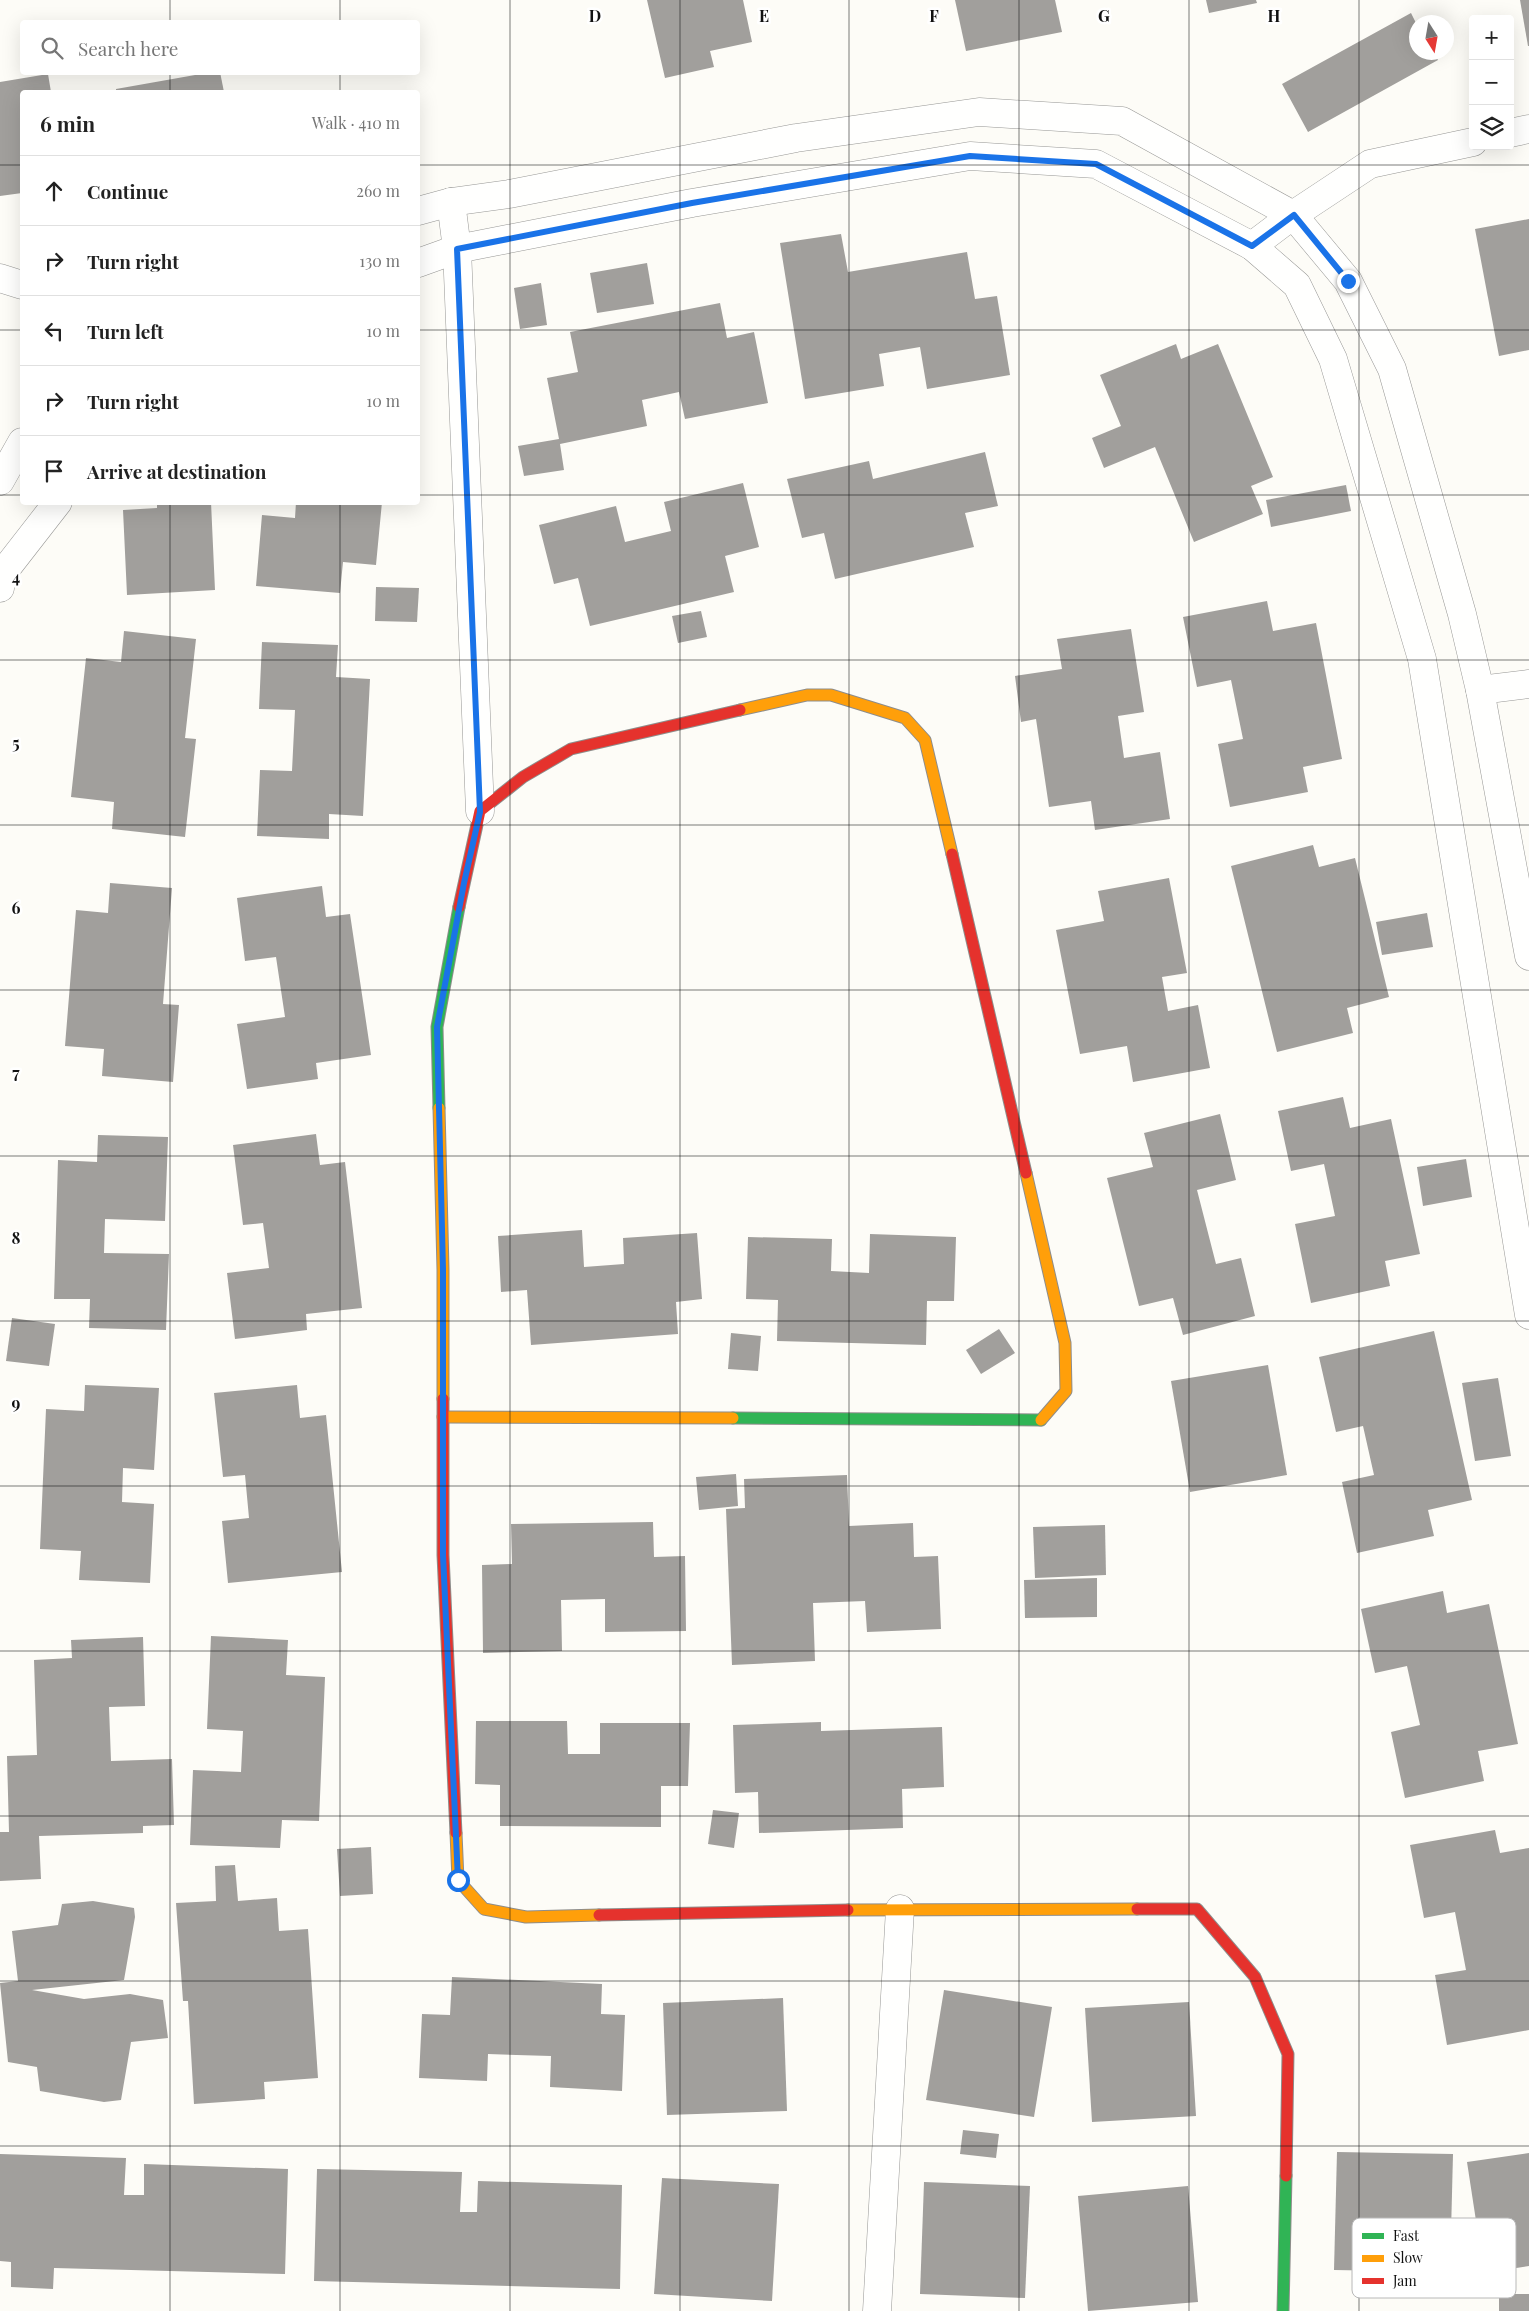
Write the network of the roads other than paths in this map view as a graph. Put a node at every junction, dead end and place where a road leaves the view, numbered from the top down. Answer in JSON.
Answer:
{"nodes":[{"id":1,"x":1529,"y":129,"type":"edge"},
{"id":2,"x":1514,"y":132,"type":"edge"},
{"id":3,"x":1469,"y":143,"type":"edge"},
{"id":4,"x":451,"y":202,"type":"junction"},
{"id":5,"x":420,"y":210,"type":"edge"},
{"id":6,"x":1294,"y":215,"type":"junction"},
{"id":7,"x":1252,"y":246,"type":"junction"},
{"id":8,"x":457,"y":249,"type":"junction"},
{"id":9,"x":420,"y":262,"type":"edge"},
{"id":10,"x":0,"y":278,"type":"edge"},
{"id":11,"x":20,"y":284,"type":"edge"},
{"id":12,"x":20,"y":446,"type":"edge"},
{"id":13,"x":0,"y":481,"type":"edge"},
{"id":14,"x":56,"y":505,"type":"edge"},
{"id":15,"x":0,"y":588,"type":"edge"},
{"id":16,"x":1529,"y":684,"type":"edge"},
{"id":17,"x":1480,"y":690,"type":"junction"},
{"id":18,"x":480,"y":812,"type":"junction"},
{"id":19,"x":1529,"y":956,"type":"edge"},
{"id":20,"x":1528,"y":1299,"type":"edge"},
{"id":21,"x":443,"y":1417,"type":"junction"},
{"id":22,"x":900,"y":1909,"type":"junction"},
{"id":23,"x":877,"y":2311,"type":"edge"},
{"id":24,"x":1283,"y":2311,"type":"edge"}],
"edges":[{"from":1,"to":2,"type":"street"},
{"from":3,"to":6,"type":"street"},
{"from":4,"to":5,"type":"street"},
{"from":4,"to":6,"type":"street"},
{"from":4,"to":8,"type":"street"},
{"from":6,"to":7,"type":"street"},
{"from":6,"to":17,"type":"street"},
{"from":7,"to":8,"type":"street"},
{"from":7,"to":20,"type":"street"},
{"from":8,"to":9,"type":"street"},
{"from":8,"to":18,"type":"street"},
{"from":10,"to":11,"type":"street"},
{"from":12,"to":13,"type":"street"},
{"from":14,"to":15,"type":"street"},
{"from":16,"to":17,"type":"street"},
{"from":17,"to":19,"type":"street"},
{"from":18,"to":21,"type":"street"},
{"from":18,"to":21,"type":"street"},
{"from":21,"to":22,"type":"street"},
{"from":22,"to":23,"type":"street"},
{"from":22,"to":24,"type":"street"}]}
